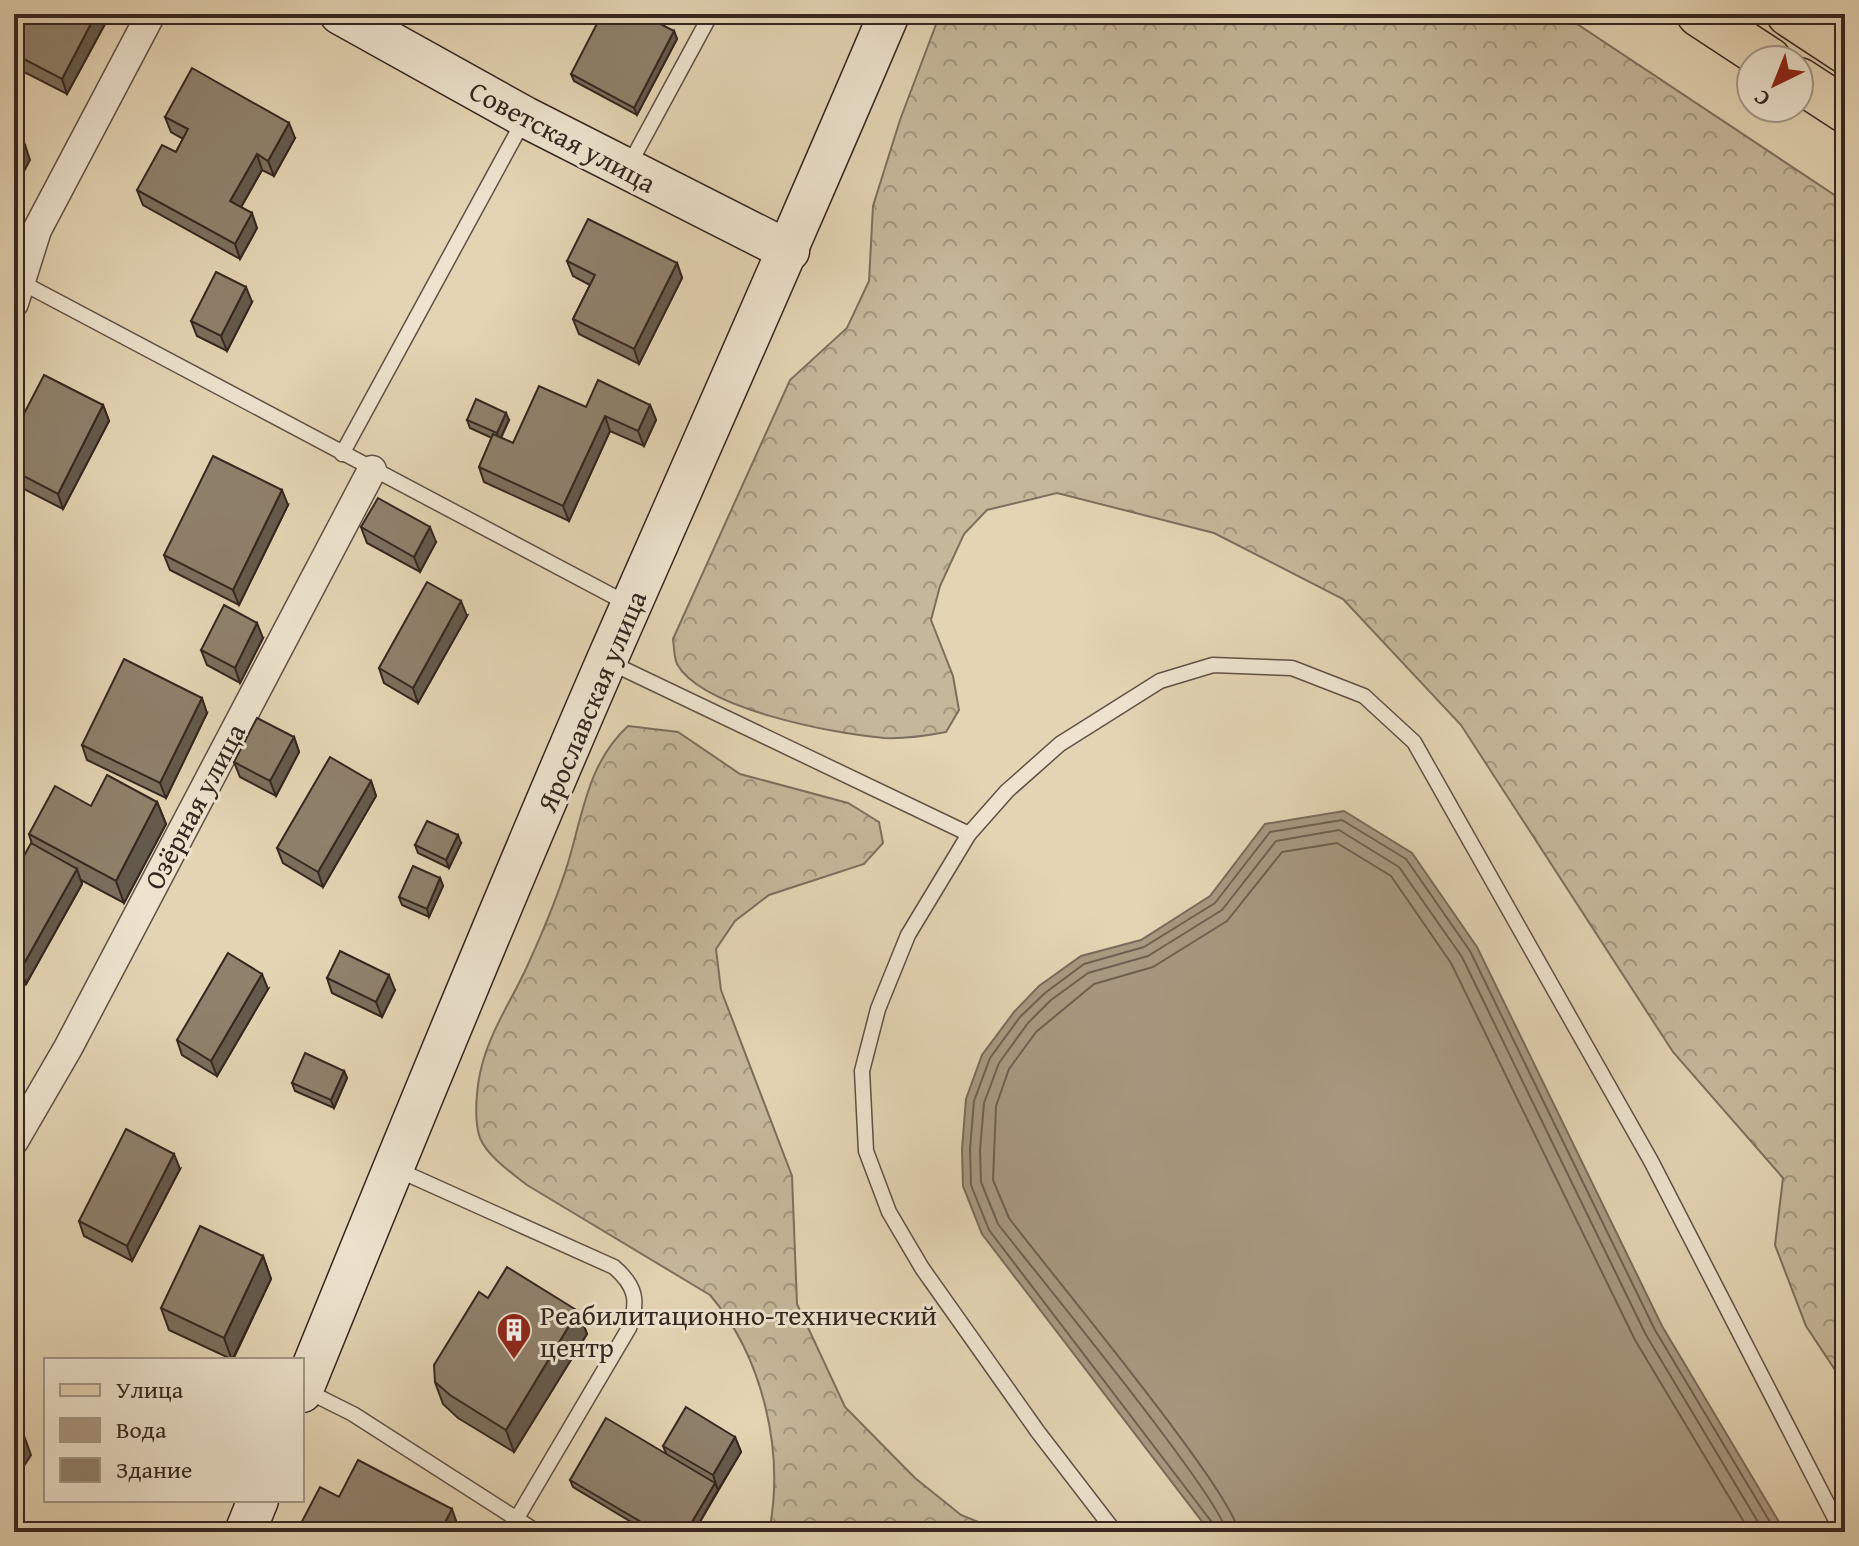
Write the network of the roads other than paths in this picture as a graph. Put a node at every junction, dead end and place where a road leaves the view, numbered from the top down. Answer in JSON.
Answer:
{"nodes":[{"id":1,"x":151,"y":14,"type":"edge"},
{"id":2,"x":340,"y":14,"type":"edge"},
{"id":3,"x":711,"y":14,"type":"edge"},
{"id":4,"x":889,"y":14,"type":"edge"},
{"id":5,"x":1699,"y":14,"type":"edge"},
{"id":6,"x":1789,"y":14,"type":"edge"},
{"id":7,"x":1745,"y":44,"type":"edge"},
{"id":8,"x":1845,"y":51,"type":"edge"},
{"id":9,"x":1815,"y":90,"type":"edge"},
{"id":10,"x":1845,"y":110,"type":"edge"},
{"id":11,"x":525,"y":117,"type":"junction"},
{"id":12,"x":626,"y":171,"type":"junction"},
{"id":13,"x":789,"y":251,"type":"junction"},
{"id":14,"x":16,"y":288,"type":"edge"},
{"id":15,"x":342,"y":454,"type":"junction"},
{"id":16,"x":372,"y":470,"type":"junction"},
{"id":17,"x":632,"y":606,"type":"junction"},
{"id":18,"x":607,"y":661,"type":"junction"},
{"id":19,"x":969,"y":834,"type":"junction"},
{"id":20,"x":14,"y":1141,"type":"edge"},
{"id":21,"x":392,"y":1168,"type":"junction"},
{"id":22,"x":304,"y":1385,"type":"edge"},
{"id":23,"x":304,"y":1391,"type":"edge"},
{"id":24,"x":257,"y":1502,"type":"edge"},
{"id":25,"x":517,"y":1518,"type":"junction"},
{"id":26,"x":245,"y":1532,"type":"edge"},
{"id":27,"x":537,"y":1532,"type":"edge"},
{"id":28,"x":1115,"y":1532,"type":"edge"},
{"id":29,"x":1842,"y":1532,"type":"edge"}],
"edges":[{"from":1,"to":14,"type":"street"},
{"from":2,"to":11,"type":"main road","name":"Советская улица"},
{"from":3,"to":12,"type":"lane"},
{"from":4,"to":13,"type":"main road","name":"Ярославская улица"},
{"from":5,"to":7,"type":"main road"},
{"from":6,"to":8,"type":"main road"},
{"from":9,"to":10,"type":"main road"},
{"from":11,"to":12,"type":"main road","name":"Советская улица"},
{"from":11,"to":15,"type":"lane"},
{"from":12,"to":13,"type":"main road","name":"Советская улица"},
{"from":13,"to":17,"type":"main road","name":"Ярославская улица"},
{"from":14,"to":15,"type":"lane"},
{"from":15,"to":16,"type":"lane"},
{"from":16,"to":17,"type":"lane"},
{"from":16,"to":20,"type":"street","name":"Озёрная улица"},
{"from":17,"to":18,"type":"main road","name":"Ярославская улица"},
{"from":18,"to":19,"type":"lane"},
{"from":18,"to":21,"type":"main road","name":"Ярославская улица"},
{"from":19,"to":28,"type":"lane"},
{"from":19,"to":29,"type":"lane"},
{"from":21,"to":22,"type":"main road","name":"Ярославская улица"},
{"from":21,"to":25,"type":"lane"},
{"from":23,"to":25,"type":"lane"},
{"from":24,"to":26,"type":"main road"},
{"from":25,"to":27,"type":"lane"}]}
